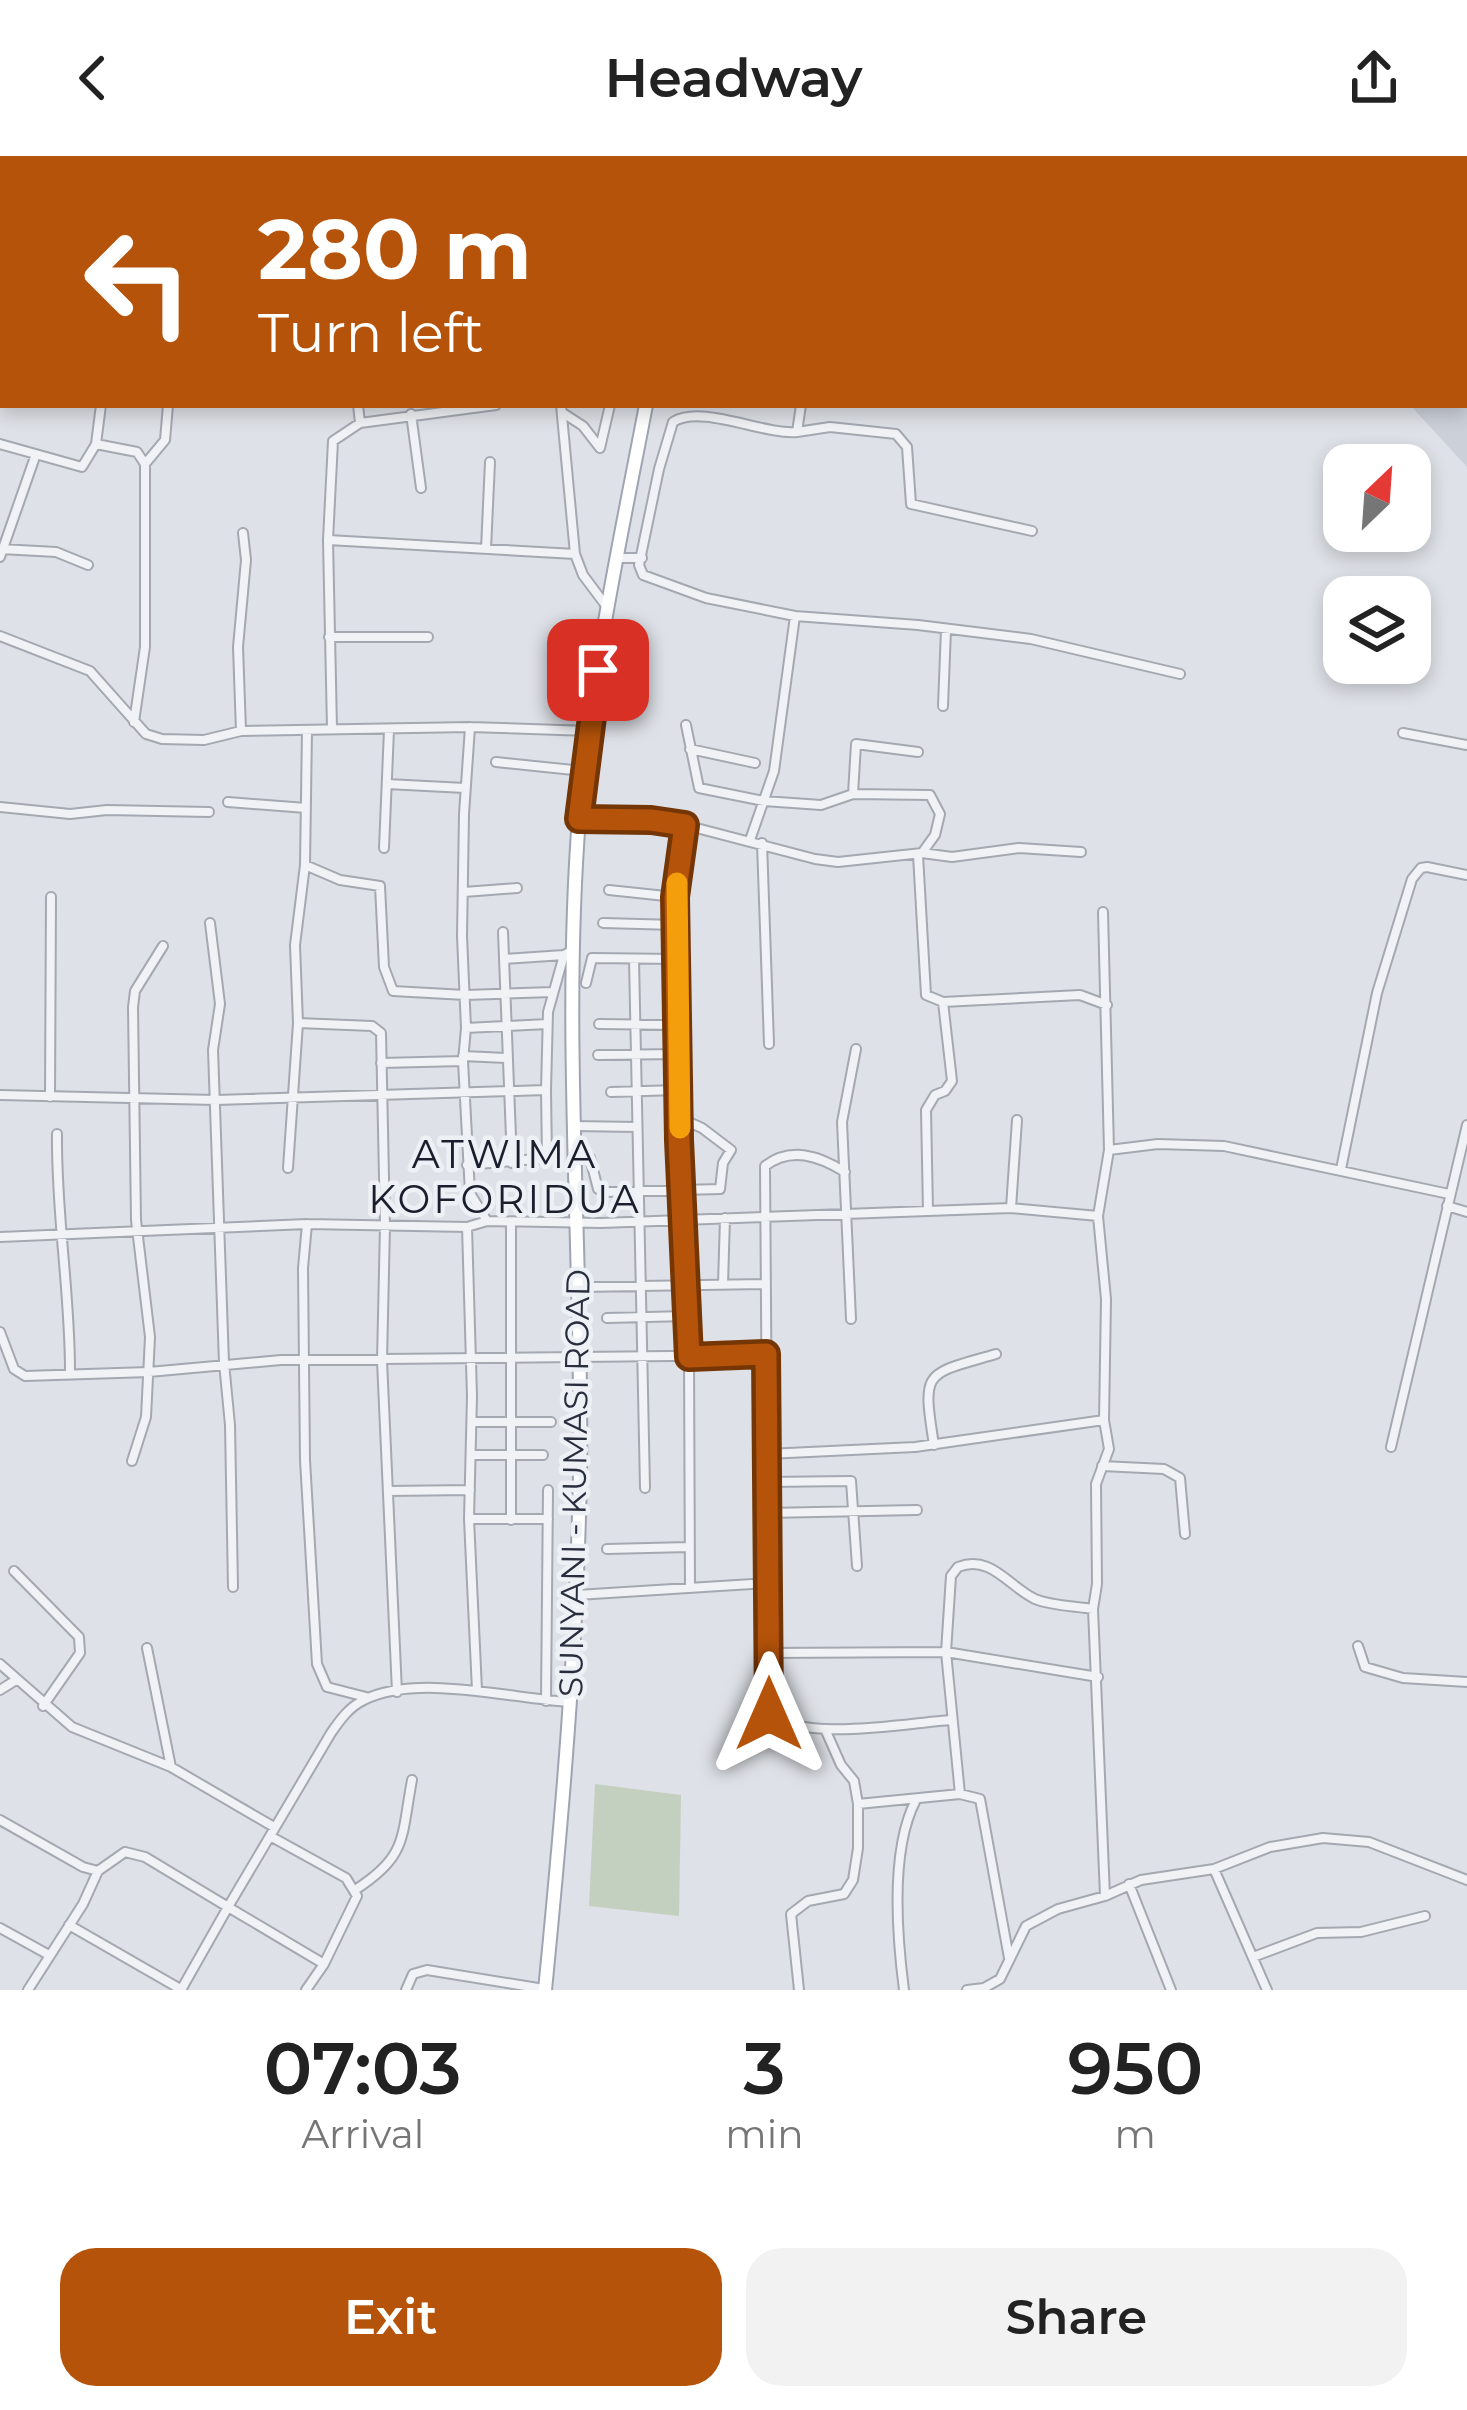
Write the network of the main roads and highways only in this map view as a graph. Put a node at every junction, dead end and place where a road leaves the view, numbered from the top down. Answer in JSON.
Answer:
{"nodes":[{"id":1,"x":645,"y":408,"type":"edge"},
{"id":2,"x":545,"y":1989,"type":"edge"}],
"edges":[{"from":1,"to":2,"type":"main road","name":"SUNYANI - KUMASI ROAD"}]}
